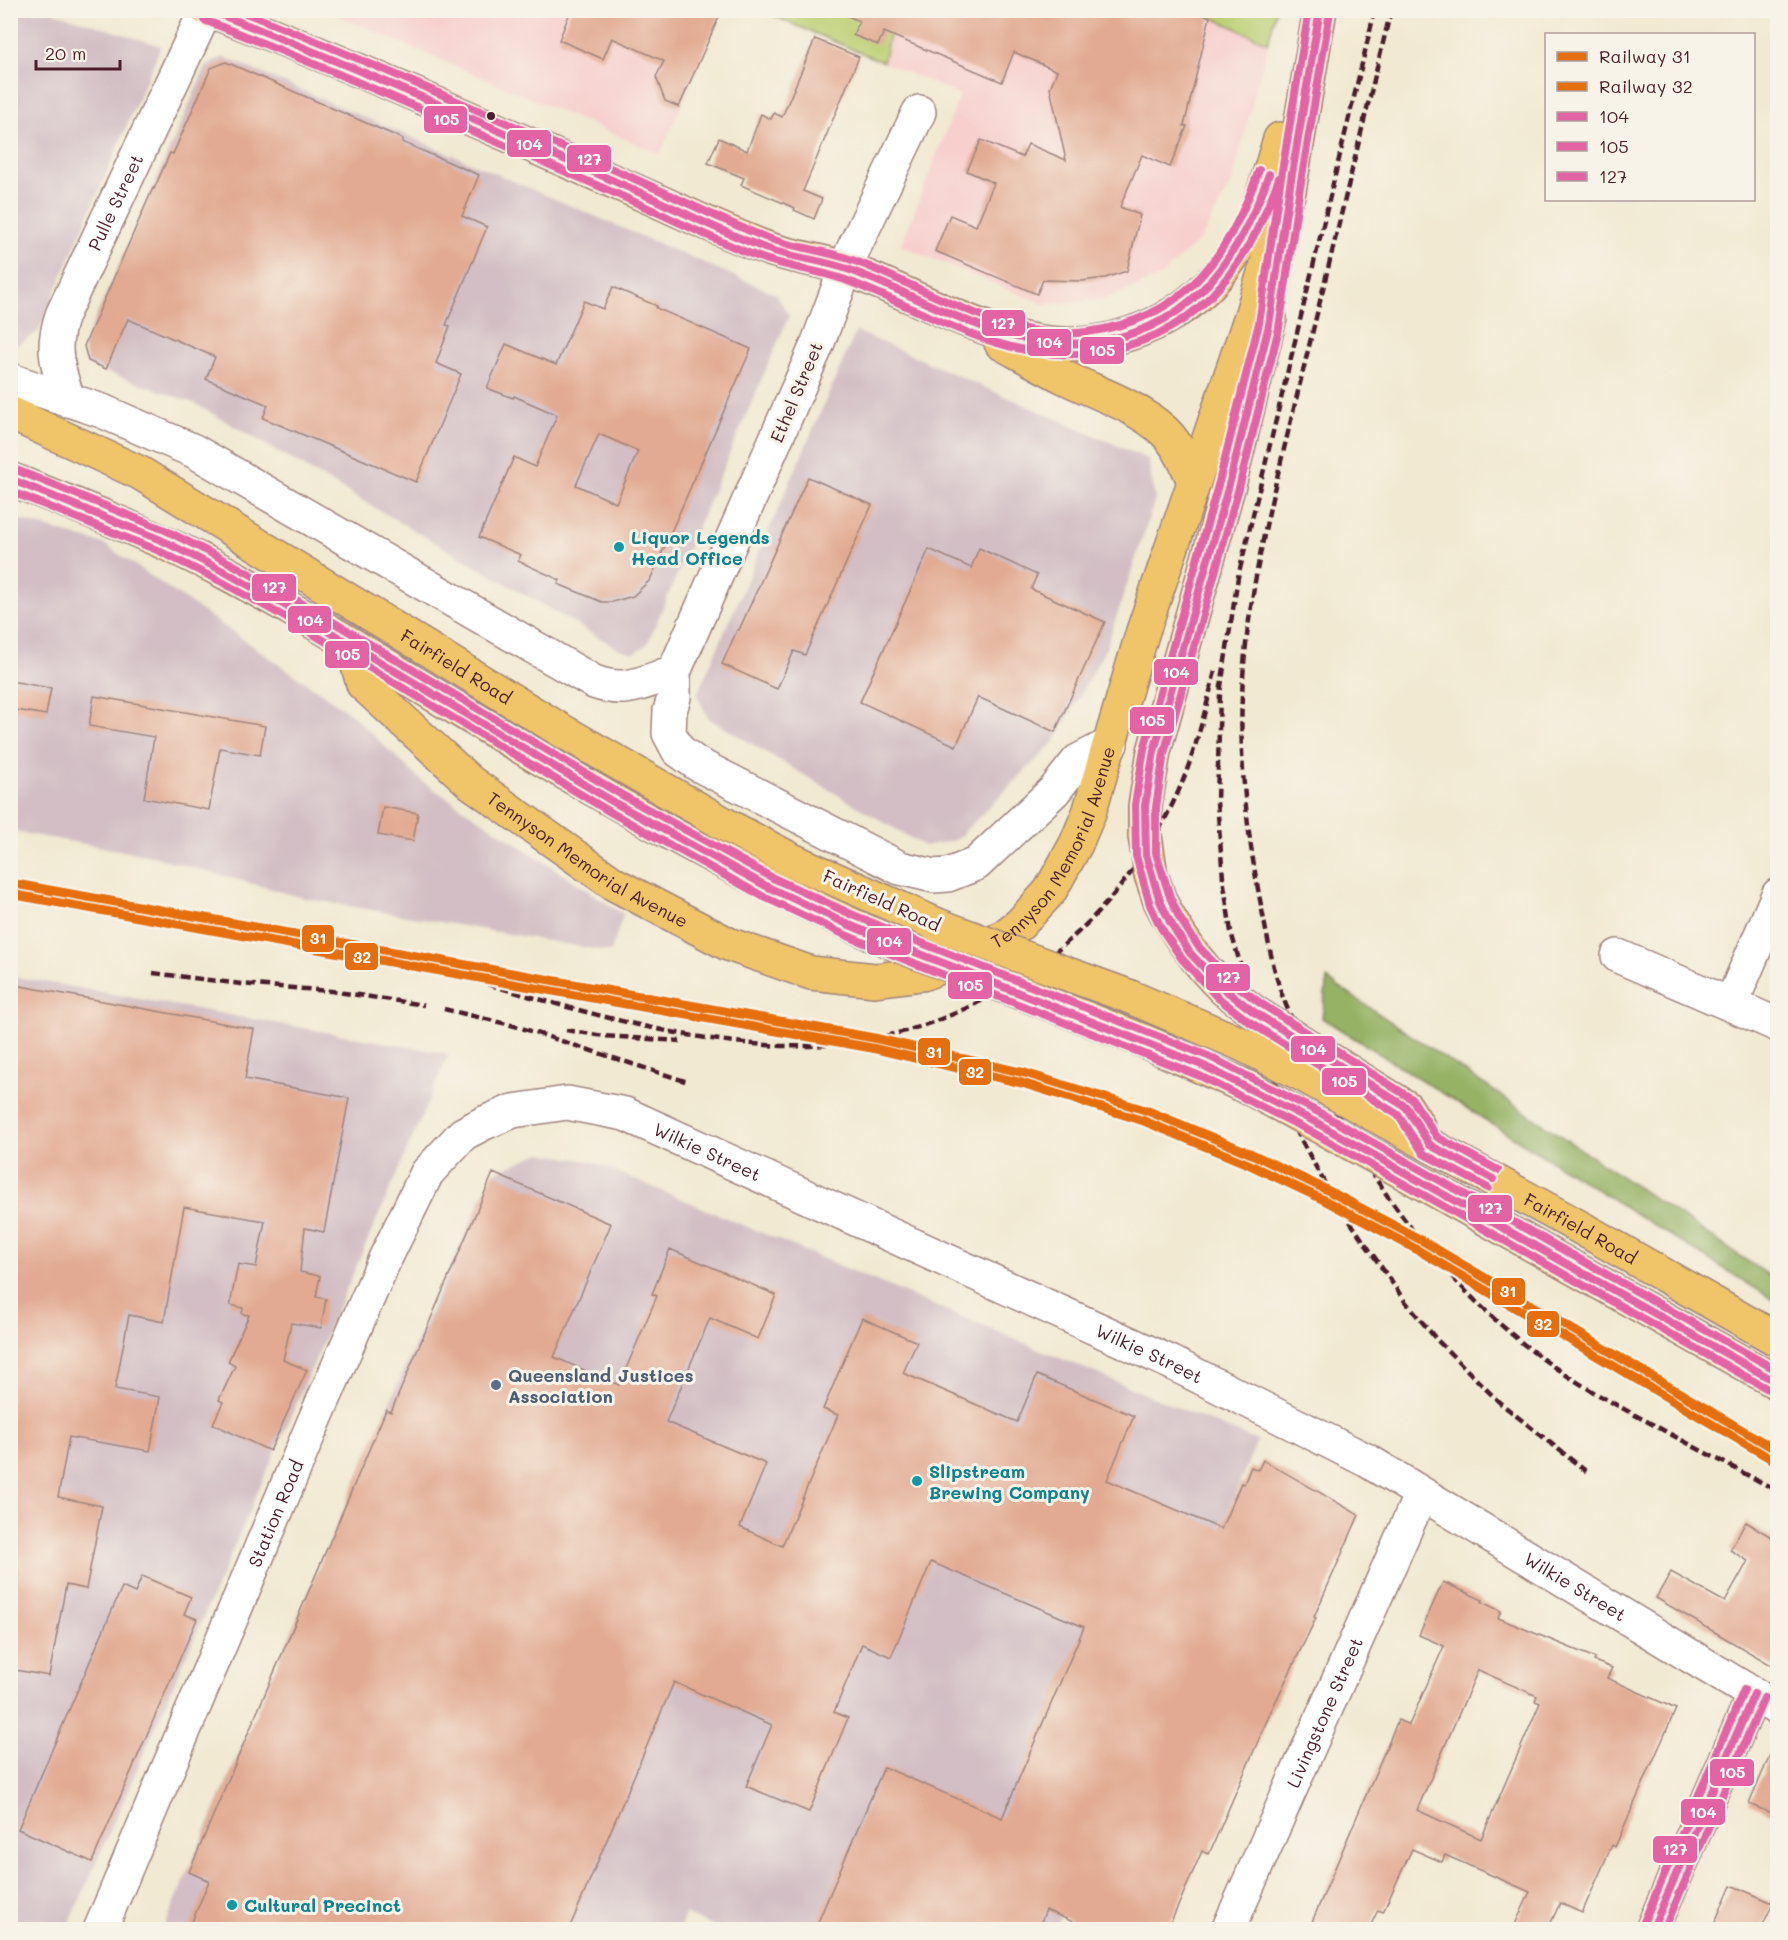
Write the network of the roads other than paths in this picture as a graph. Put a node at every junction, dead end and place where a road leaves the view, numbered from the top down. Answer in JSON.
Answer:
{"nodes":[{"id":1,"x":207,"y":10,"type":"edge"},
{"id":2,"x":1319,"y":10,"type":"edge"},
{"id":3,"x":919,"y":112,"type":"dead end"},
{"id":4,"x":1289,"y":191,"type":"junction"},
{"id":5,"x":845,"y":268,"type":"junction"},
{"id":6,"x":952,"y":316,"type":"junction"},
{"id":7,"x":10,"y":380,"type":"edge"},
{"id":8,"x":68,"y":400,"type":"junction"},
{"id":9,"x":10,"y":413,"type":"edge"},
{"id":10,"x":10,"y":479,"type":"edge"},
{"id":11,"x":1194,"y":482,"type":"junction"},
{"id":12,"x":352,"y":645,"type":"junction"},
{"id":13,"x":674,"y":672,"type":"junction"},
{"id":14,"x":1111,"y":744,"type":"junction"},
{"id":15,"x":1778,"y":896,"type":"edge"},
{"id":16,"x":1618,"y":956,"type":"dead end"},
{"id":17,"x":1731,"y":1004,"type":"junction"},
{"id":18,"x":1778,"y":1026,"type":"edge"},
{"id":19,"x":484,"y":1123,"type":"joint"},
{"id":20,"x":1431,"y":1145,"type":"junction"},
{"id":21,"x":1778,"y":1340,"type":"edge"},
{"id":22,"x":1778,"y":1383,"type":"edge"},
{"id":23,"x":1421,"y":1494,"type":"junction"},
{"id":24,"x":1766,"y":1702,"type":"edge"},
{"id":25,"x":100,"y":1929,"type":"edge"},
{"id":26,"x":1228,"y":1929,"type":"edge"},
{"id":27,"x":1652,"y":1929,"type":"edge"}],
"edges":[{"from":1,"to":5,"type":"main road"},
{"from":1,"to":8,"type":"street","name":"Pulle Street"},
{"from":2,"to":4,"type":"main road","name":"Tennyson Memorial Avenue"},
{"from":2,"to":6,"type":"main road"},
{"from":3,"to":5,"type":"street","name":"Ethel Street"},
{"from":4,"to":11,"type":"main road","name":"Tennyson Memorial Avenue"},
{"from":4,"to":20,"type":"main road","bridge":true},
{"from":5,"to":6,"type":"main road"},
{"from":5,"to":13,"type":"street","name":"Ethel Street"},
{"from":6,"to":11,"type":"main road"},
{"from":7,"to":8,"type":"street"},
{"from":8,"to":13,"type":"street"},
{"from":9,"to":20,"type":"main road","name":"Fairfield Road","bridge":true},
{"from":10,"to":12,"type":"main road","name":"Fairfield Road"},
{"from":11,"to":14,"type":"main road","name":"Tennyson Memorial Avenue"},
{"from":12,"to":14,"type":"main road","name":"Tennyson Memorial Avenue"},
{"from":12,"to":22,"type":"main road","name":"Fairfield Road","bridge":true},
{"from":13,"to":14,"type":"street","name":"Fairfield Road"},
{"from":15,"to":17,"type":"street"},
{"from":16,"to":17,"type":"street"},
{"from":17,"to":18,"type":"street"},
{"from":19,"to":23,"type":"street","name":"Wilkie Street"},
{"from":19,"to":25,"type":"street","name":"Station Road"},
{"from":20,"to":21,"type":"main road","name":"Fairfield Road"},
{"from":23,"to":24,"type":"street","name":"Wilkie Street"},
{"from":23,"to":26,"type":"street","name":"Livingstone Street"},
{"from":24,"to":27,"type":"street"}]}
